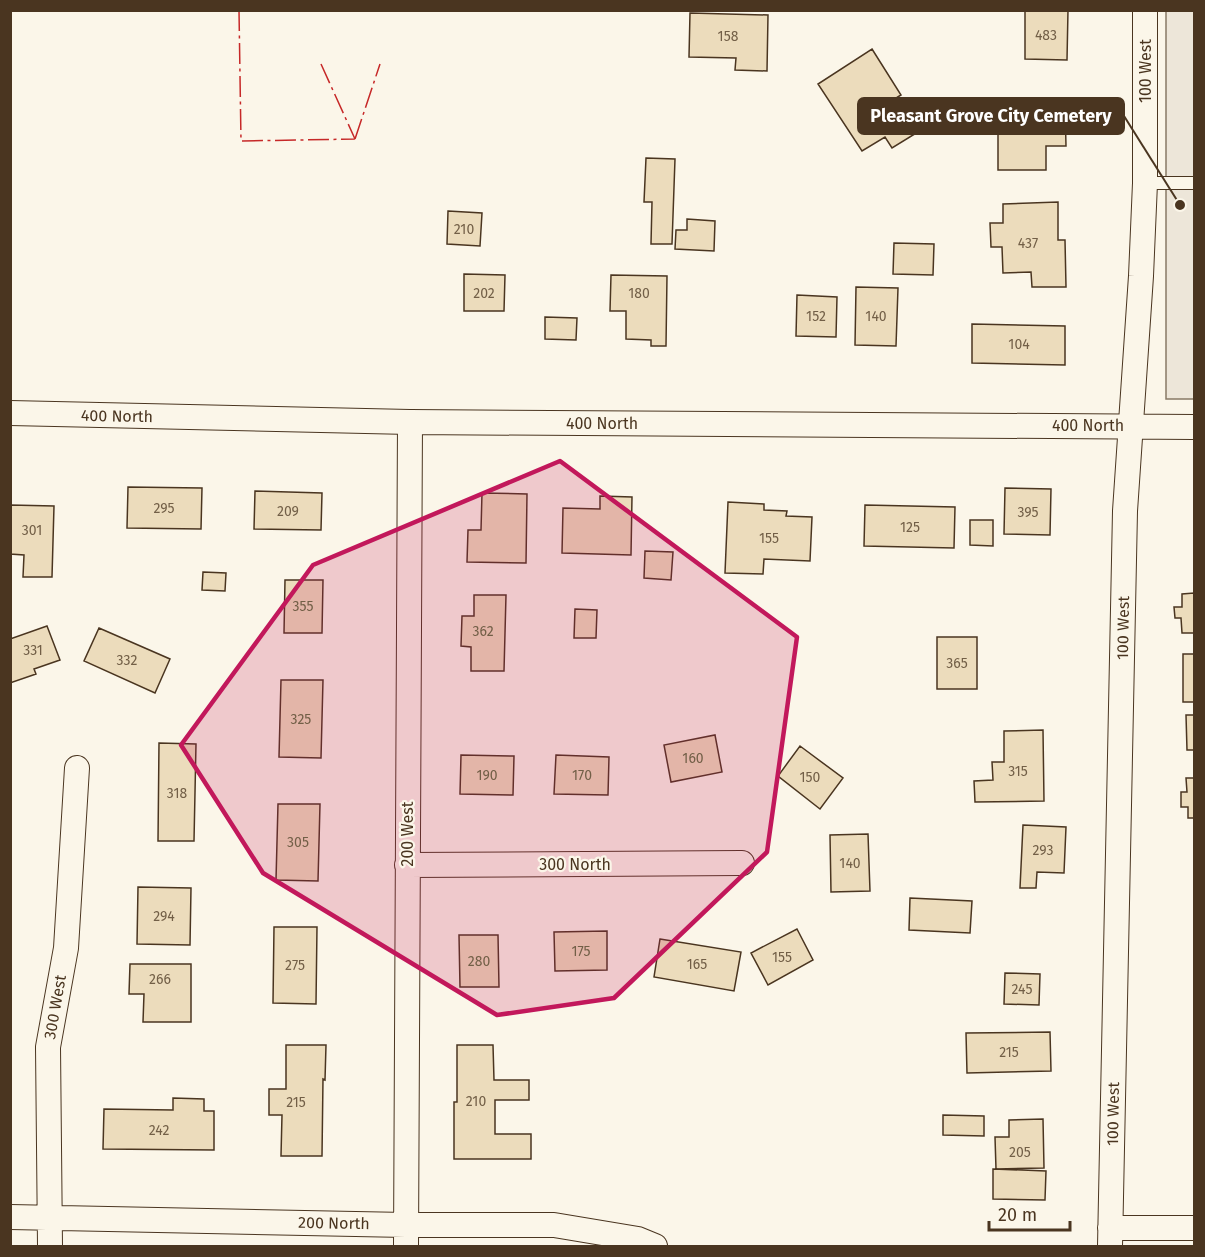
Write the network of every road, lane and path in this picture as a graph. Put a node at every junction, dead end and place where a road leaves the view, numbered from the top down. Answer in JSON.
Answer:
{"nodes":[{"id":1,"x":1144,"y":10,"type":"edge"},
{"id":2,"x":1144,"y":183,"type":"junction"},
{"id":3,"x":1194,"y":183,"type":"edge"},
{"id":4,"x":10,"y":414,"type":"edge"},
{"id":5,"x":410,"y":422,"type":"junction"},
{"id":6,"x":1131,"y":426,"type":"junction"},
{"id":7,"x":1194,"y":427,"type":"edge"},
{"id":8,"x":77,"y":768,"type":"dead end"},
{"id":9,"x":742,"y":863,"type":"dead end"},
{"id":10,"x":407,"y":865,"type":"junction"},
{"id":11,"x":51,"y":1216,"type":"junction"},
{"id":12,"x":10,"y":1217,"type":"edge"},
{"id":13,"x":1194,"y":1228,"type":"edge"},
{"id":14,"x":406,"y":1236,"type":"edge"},
{"id":15,"x":1110,"y":1237,"type":"edge"},
{"id":16,"x":50,"y":1246,"type":"edge"},
{"id":17,"x":655,"y":1246,"type":"edge"}],
"edges":[{"from":1,"to":2,"type":"street","name":"100 West"},
{"from":2,"to":3,"type":"lane"},
{"from":2,"to":6,"type":"street","name":"100 West"},
{"from":4,"to":5,"type":"street","name":"400 North"},
{"from":5,"to":6,"type":"street","name":"400 North"},
{"from":5,"to":10,"type":"street","name":"200 West"},
{"from":6,"to":7,"type":"street","name":"400 North"},
{"from":6,"to":15,"type":"street","name":"100 West"},
{"from":8,"to":11,"type":"street","name":"300 West"},
{"from":9,"to":10,"type":"street","name":"300 North"},
{"from":10,"to":14,"type":"street","name":"200 West"},
{"from":11,"to":12,"type":"street","name":"200 North"},
{"from":11,"to":14,"type":"street","name":"200 North"},
{"from":11,"to":16,"type":"street","name":"300 West"},
{"from":13,"to":15,"type":"street"},
{"from":14,"to":17,"type":"street","name":"200 North"}]}
